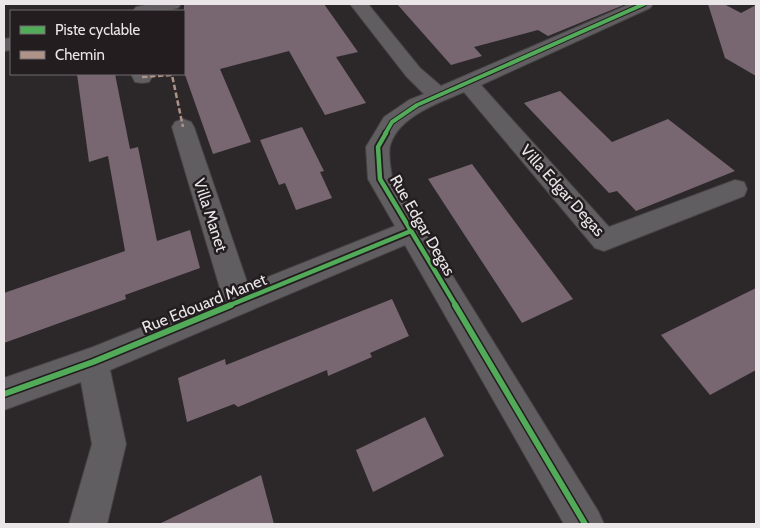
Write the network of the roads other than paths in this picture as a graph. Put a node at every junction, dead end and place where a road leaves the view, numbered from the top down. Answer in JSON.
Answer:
{"nodes":[{"id":1,"x":172,"y":4,"type":"edge"},
{"id":2,"x":359,"y":4,"type":"edge"},
{"id":3,"x":644,"y":4,"type":"edge"},
{"id":4,"x":146,"y":10,"type":"edge"},
{"id":5,"x":468,"y":83,"type":"junction"},
{"id":6,"x":439,"y":96,"type":"junction"},
{"id":7,"x":183,"y":127,"type":"dead end"},
{"id":8,"x":735,"y":188,"type":"dead end"},
{"id":9,"x":411,"y":231,"type":"junction"},
{"id":10,"x":239,"y":302,"type":"junction"},
{"id":11,"x":94,"y":362,"type":"junction"},
{"id":12,"x":4,"y":394,"type":"edge"},
{"id":13,"x":88,"y":524,"type":"edge"},
{"id":14,"x":585,"y":524,"type":"edge"}],
"edges":[{"from":1,"to":4,"type":"street"},
{"from":2,"to":6,"type":"street"},
{"from":3,"to":5,"type":"street","name":"Rue Edgar Degas"},
{"from":5,"to":6,"type":"street","name":"Rue Edgar Degas"},
{"from":5,"to":8,"type":"street","name":"Villa Edgar Degas"},
{"from":6,"to":9,"type":"street","name":"Rue Edgar Degas"},
{"from":7,"to":10,"type":"street","name":"Villa Manet"},
{"from":9,"to":10,"type":"street","name":"Rue Edouard Manet"},
{"from":9,"to":14,"type":"street","name":"Rue Edgar Degas"},
{"from":10,"to":11,"type":"street","name":"Rue Edouard Manet"},
{"from":11,"to":12,"type":"street","name":"Rue Edouard Manet"},
{"from":11,"to":13,"type":"street"}]}
